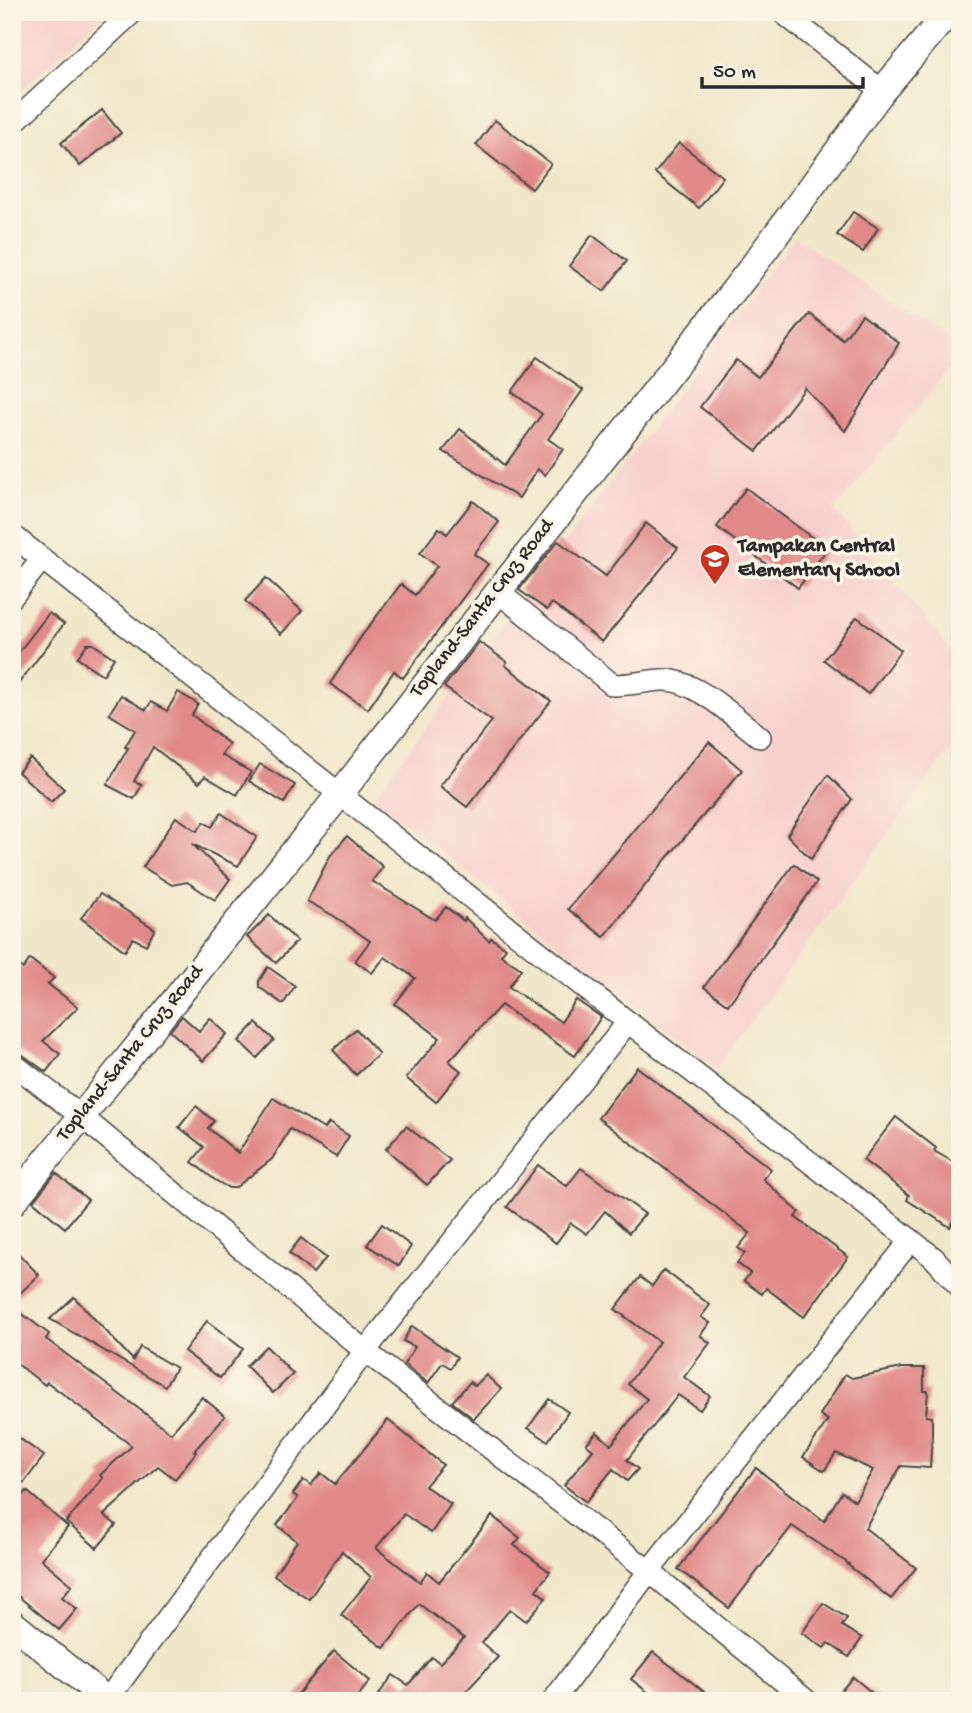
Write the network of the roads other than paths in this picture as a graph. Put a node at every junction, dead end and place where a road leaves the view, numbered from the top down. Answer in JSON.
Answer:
{"nodes":[{"id":1,"x":132,"y":12,"type":"edge"},
{"id":2,"x":782,"y":12,"type":"edge"},
{"id":3,"x":949,"y":12,"type":"edge"},
{"id":4,"x":882,"y":91,"type":"junction"},
{"id":5,"x":12,"y":124,"type":"edge"},
{"id":6,"x":12,"y":535,"type":"edge"},
{"id":7,"x":42,"y":559,"type":"junction"},
{"id":8,"x":497,"y":591,"type":"junction"},
{"id":9,"x":12,"y":597,"type":"edge"},
{"id":10,"x":760,"y":737,"type":"dead end"},
{"id":11,"x":340,"y":794,"type":"junction"},
{"id":12,"x":628,"y":1022,"type":"junction"},
{"id":13,"x":12,"y":1063,"type":"edge"},
{"id":14,"x":81,"y":1116,"type":"junction"},
{"id":15,"x":12,"y":1203,"type":"edge"},
{"id":16,"x":911,"y":1240,"type":"junction"},
{"id":17,"x":960,"y":1287,"type":"edge"},
{"id":18,"x":365,"y":1350,"type":"junction"},
{"id":19,"x":649,"y":1571,"type":"junction"},
{"id":20,"x":12,"y":1623,"type":"edge"},
{"id":21,"x":107,"y":1701,"type":"edge"},
{"id":22,"x":553,"y":1701,"type":"edge"},
{"id":23,"x":807,"y":1701,"type":"edge"}],
"edges":[{"from":1,"to":5,"type":"street"},
{"from":2,"to":4,"type":"street"},
{"from":3,"to":4,"type":"main road","name":"Topland-Santa Cruz Road"},
{"from":4,"to":8,"type":"main road","name":"Topland-Santa Cruz Road"},
{"from":6,"to":7,"type":"street"},
{"from":7,"to":9,"type":"street"},
{"from":7,"to":11,"type":"street"},
{"from":8,"to":10,"type":"street"},
{"from":8,"to":11,"type":"main road","name":"Topland-Santa Cruz Road"},
{"from":11,"to":12,"type":"street"},
{"from":11,"to":14,"type":"main road","name":"Topland-Santa Cruz Road"},
{"from":12,"to":16,"type":"street"},
{"from":12,"to":18,"type":"street"},
{"from":13,"to":14,"type":"street"},
{"from":14,"to":15,"type":"main road","name":"Topland-Santa Cruz Road"},
{"from":14,"to":18,"type":"street"},
{"from":16,"to":17,"type":"street"},
{"from":16,"to":19,"type":"street"},
{"from":18,"to":19,"type":"street"},
{"from":18,"to":21,"type":"street"},
{"from":19,"to":22,"type":"street"},
{"from":19,"to":23,"type":"street"},
{"from":20,"to":21,"type":"main road"}]}
